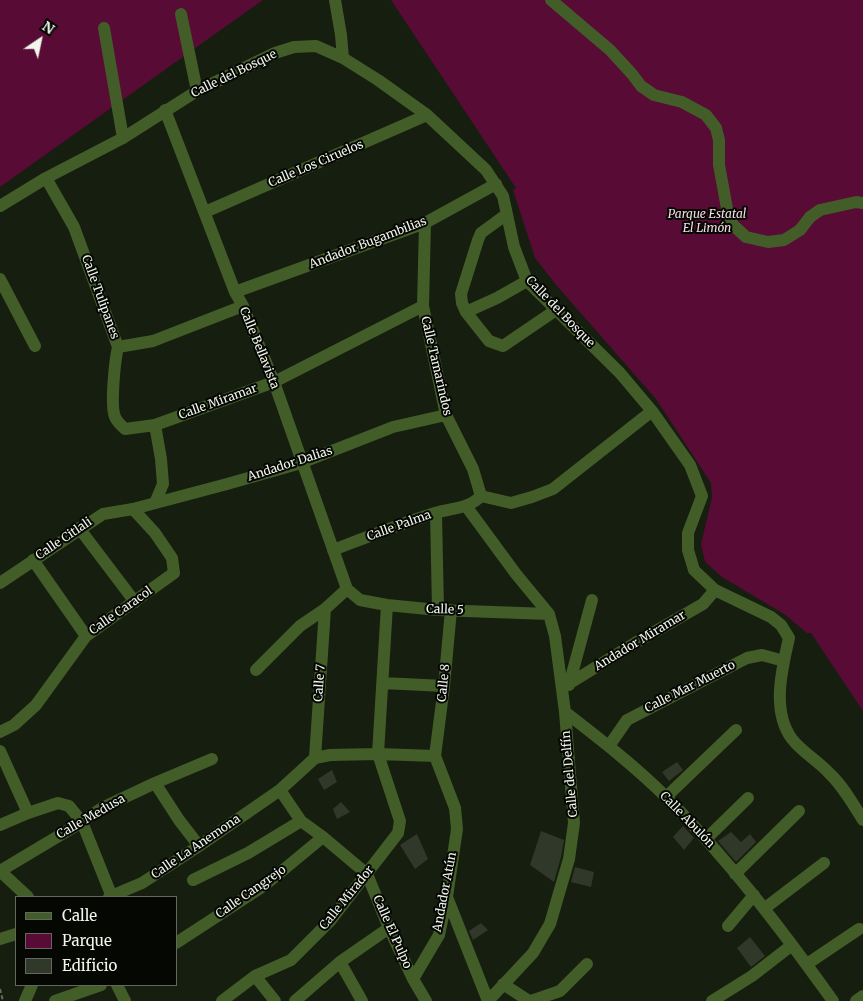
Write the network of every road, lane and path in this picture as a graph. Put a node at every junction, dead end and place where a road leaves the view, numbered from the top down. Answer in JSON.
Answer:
{"nodes":[{"id":1,"x":335,"y":0,"type":"edge"},
{"id":2,"x":551,"y":0,"type":"edge"},
{"id":3,"x":181,"y":14,"type":"dead end"},
{"id":4,"x":104,"y":28,"type":"dead end"},
{"id":5,"x":342,"y":58,"type":"junction"},
{"id":6,"x":197,"y":92,"type":"junction"},
{"id":7,"x":165,"y":110,"type":"junction"},
{"id":8,"x":427,"y":115,"type":"junction"},
{"id":9,"x":123,"y":138,"type":"junction"},
{"id":10,"x":46,"y":178,"type":"junction"},
{"id":11,"x":496,"y":184,"type":"junction"},
{"id":12,"x":863,"y":203,"type":"edge"},
{"id":13,"x":0,"y":206,"type":"edge"},
{"id":14,"x":205,"y":212,"type":"junction"},
{"id":15,"x":507,"y":214,"type":"junction"},
{"id":16,"x":425,"y":222,"type":"junction"},
{"id":17,"x":0,"y":279,"type":"edge"},
{"id":18,"x":527,"y":281,"type":"junction"},
{"id":19,"x":235,"y":292,"type":"junction"},
{"id":20,"x":243,"y":306,"type":"junction"},
{"id":21,"x":423,"y":306,"type":"junction"},
{"id":22,"x":556,"y":310,"type":"junction"},
{"id":23,"x":466,"y":312,"type":"junction"},
{"id":24,"x":35,"y":346,"type":"dead end"},
{"id":25,"x":118,"y":347,"type":"junction"},
{"id":26,"x":274,"y":382,"type":"junction"},
{"id":27,"x":652,"y":411,"type":"junction"},
{"id":28,"x":446,"y":415,"type":"junction"},
{"id":29,"x":118,"y":422,"type":"joint"},
{"id":30,"x":156,"y":425,"type":"junction"},
{"id":31,"x":301,"y":463,"type":"junction"},
{"id":32,"x":475,"y":501,"type":"junction"},
{"id":33,"x":155,"y":503,"type":"junction"},
{"id":34,"x":133,"y":509,"type":"junction"},
{"id":35,"x":436,"y":513,"type":"junction"},
{"id":36,"x":79,"y":528,"type":"junction"},
{"id":37,"x":333,"y":550,"type":"junction"},
{"id":38,"x":33,"y":560,"type":"junction"},
{"id":39,"x":0,"y":583,"type":"edge"},
{"id":40,"x":347,"y":589,"type":"junction"},
{"id":41,"x":715,"y":590,"type":"junction"},
{"id":42,"x":592,"y":600,"type":"dead end"},
{"id":43,"x":135,"y":602,"type":"junction"},
{"id":44,"x":387,"y":605,"type":"junction"},
{"id":45,"x":326,"y":609,"type":"junction"},
{"id":46,"x":444,"y":610,"type":"junction"},
{"id":47,"x":549,"y":614,"type":"junction"},
{"id":48,"x":86,"y":636,"type":"junction"},
{"id":49,"x":784,"y":661,"type":"junction"},
{"id":50,"x":256,"y":670,"type":"dead end"},
{"id":51,"x":383,"y":683,"type":"junction"},
{"id":52,"x":444,"y":686,"type":"junction"},
{"id":53,"x":566,"y":686,"type":"junction"},
{"id":54,"x":565,"y":712,"type":"junction"},
{"id":55,"x":736,"y":730,"type":"dead end"},
{"id":56,"x":0,"y":732,"type":"edge"},
{"id":57,"x":608,"y":746,"type":"junction"},
{"id":58,"x":0,"y":751,"type":"edge"},
{"id":59,"x":378,"y":754,"type":"junction"},
{"id":60,"x":435,"y":756,"type":"junction"},
{"id":61,"x":316,"y":758,"type":"junction"},
{"id":62,"x":212,"y":759,"type":"dead end"},
{"id":63,"x":155,"y":782,"type":"junction"},
{"id":64,"x":280,"y":790,"type":"junction"},
{"id":65,"x":666,"y":797,"type":"junction"},
{"id":66,"x":748,"y":798,"type":"dead end"},
{"id":67,"x":799,"y":811,"type":"dead end"},
{"id":68,"x":28,"y":812,"type":"junction"},
{"id":69,"x":863,"y":820,"type":"edge"},
{"id":70,"x":301,"y":821,"type":"junction"},
{"id":71,"x":82,"y":822,"type":"junction"},
{"id":72,"x":0,"y":825,"type":"edge"},
{"id":73,"x":323,"y":837,"type":"junction"},
{"id":74,"x":706,"y":839,"type":"junction"},
{"id":75,"x":199,"y":846,"type":"junction"},
{"id":76,"x":824,"y":863,"type":"dead end"},
{"id":77,"x":0,"y":871,"type":"edge"},
{"id":78,"x":367,"y":874,"type":"junction"},
{"id":79,"x":736,"y":874,"type":"junction"},
{"id":80,"x":193,"y":880,"type":"dead end"},
{"id":81,"x":754,"y":895,"type":"junction"},
{"id":82,"x":27,"y":896,"type":"edge"},
{"id":83,"x":111,"y":896,"type":"edge"},
{"id":84,"x":113,"y":896,"type":"edge"},
{"id":85,"x":447,"y":897,"type":"junction"},
{"id":86,"x":765,"y":908,"type":"junction"},
{"id":87,"x":728,"y":926,"type":"dead end"},
{"id":88,"x":389,"y":928,"type":"junction"},
{"id":89,"x":859,"y":929,"type":"dead end"},
{"id":90,"x":15,"y":934,"type":"edge"},
{"id":91,"x":0,"y":939,"type":"edge"},
{"id":92,"x":178,"y":942,"type":"edge"},
{"id":93,"x":792,"y":945,"type":"junction"},
{"id":94,"x":340,"y":962,"type":"junction"},
{"id":95,"x":587,"y":964,"type":"dead end"},
{"id":96,"x":807,"y":964,"type":"junction"},
{"id":97,"x":255,"y":976,"type":"junction"},
{"id":98,"x":413,"y":979,"type":"junction"},
{"id":99,"x":503,"y":984,"type":"junction"},
{"id":100,"x":32,"y":986,"type":"edge"},
{"id":101,"x":98,"y":986,"type":"edge"},
{"id":102,"x":118,"y":986,"type":"edge"},
{"id":103,"x":0,"y":989,"type":"edge"},
{"id":104,"x":863,"y":996,"type":"edge"},
{"id":105,"x":420,"y":998,"type":"edge"},
{"id":106,"x":3,"y":1001,"type":"edge"},
{"id":107,"x":25,"y":1001,"type":"edge"},
{"id":108,"x":55,"y":1001,"type":"edge"},
{"id":109,"x":125,"y":1001,"type":"edge"},
{"id":110,"x":222,"y":1001,"type":"edge"},
{"id":111,"x":275,"y":1001,"type":"edge"},
{"id":112,"x":295,"y":1001,"type":"edge"},
{"id":113,"x":362,"y":1001,"type":"edge"},
{"id":114,"x":488,"y":1001,"type":"edge"},
{"id":115,"x":530,"y":1001,"type":"edge"},
{"id":116,"x":712,"y":1001,"type":"edge"},
{"id":117,"x":833,"y":1001,"type":"edge"},
{"id":118,"x":856,"y":1001,"type":"edge"}],
"edges":[{"from":1,"to":5,"type":"street"},
{"from":2,"to":12,"type":"street"},
{"from":3,"to":6,"type":"street"},
{"from":4,"to":9,"type":"street"},
{"from":5,"to":6,"type":"street","name":"Calle del Bosque"},
{"from":5,"to":8,"type":"street","name":"Calle del Bosque"},
{"from":6,"to":7,"type":"street","name":"Calle del Bosque"},
{"from":7,"to":9,"type":"street","name":"Calle del Bosque"},
{"from":7,"to":14,"type":"street","name":"Calle Bellavista"},
{"from":8,"to":11,"type":"street","name":"Calle del Bosque"},
{"from":8,"to":14,"type":"street","name":"Calle Los Ciruelos"},
{"from":9,"to":10,"type":"street","name":"Calle del Bosque"},
{"from":10,"to":13,"type":"street","name":"Calle del Bosque"},
{"from":10,"to":25,"type":"street","name":"Calle Tulipanes"},
{"from":11,"to":15,"type":"street","name":"Calle del Bosque"},
{"from":11,"to":16,"type":"street","name":"Andador Bugambilias"},
{"from":14,"to":19,"type":"street","name":"Calle Bellavista"},
{"from":15,"to":18,"type":"street","name":"Calle del Bosque"},
{"from":15,"to":23,"type":"street"},
{"from":16,"to":19,"type":"street","name":"Andador Bugambilias"},
{"from":16,"to":21,"type":"street","name":"Calle Tamarindos"},
{"from":17,"to":24,"type":"street"},
{"from":18,"to":22,"type":"street","name":"Calle del Bosque"},
{"from":18,"to":23,"type":"street"},
{"from":19,"to":20,"type":"street","name":"Calle Bellavista"},
{"from":20,"to":25,"type":"street"},
{"from":20,"to":26,"type":"street","name":"Calle Bellavista"},
{"from":21,"to":26,"type":"street","name":"Calle Miramar"},
{"from":21,"to":28,"type":"street","name":"Calle Tamarindos"},
{"from":22,"to":23,"type":"street"},
{"from":22,"to":27,"type":"street","name":"Calle del Bosque"},
{"from":25,"to":29,"type":"street","name":"Calle Tulipanes"},
{"from":26,"to":30,"type":"street","name":"Calle Miramar"},
{"from":26,"to":31,"type":"street","name":"Calle Bellavista"},
{"from":27,"to":32,"type":"street"},
{"from":27,"to":41,"type":"street","name":"Calle del Bosque"},
{"from":28,"to":31,"type":"street","name":"Andador Dalias"},
{"from":28,"to":32,"type":"street","name":"Calle Tamarindos"},
{"from":29,"to":30,"type":"street","name":"Calle Miramar"},
{"from":30,"to":33,"type":"street"},
{"from":31,"to":33,"type":"street","name":"Andador Dalias"},
{"from":31,"to":37,"type":"street","name":"Calle Bellavista"},
{"from":32,"to":35,"type":"street","name":"Calle Palma"},
{"from":32,"to":47,"type":"street"},
{"from":33,"to":34,"type":"street","name":"Andador Dalias"},
{"from":34,"to":36,"type":"street","name":"Calle Citlali"},
{"from":34,"to":43,"type":"street","name":"Calle Caracol"},
{"from":35,"to":37,"type":"street","name":"Calle Palma"},
{"from":35,"to":46,"type":"street","name":"Calle 8"},
{"from":36,"to":38,"type":"street","name":"Calle Citlali"},
{"from":36,"to":43,"type":"street"},
{"from":37,"to":40,"type":"street","name":"Calle Bellavista"},
{"from":38,"to":39,"type":"street","name":"Calle Citlali"},
{"from":38,"to":48,"type":"street"},
{"from":40,"to":44,"type":"street","name":"Calle 5"},
{"from":40,"to":45,"type":"street"},
{"from":41,"to":49,"type":"street","name":"Calle del Bosque"},
{"from":41,"to":53,"type":"street","name":"Andador Miramar"},
{"from":42,"to":53,"type":"street"},
{"from":43,"to":48,"type":"street","name":"Calle Caracol"},
{"from":44,"to":46,"type":"street","name":"Calle 5"},
{"from":44,"to":51,"type":"street"},
{"from":45,"to":50,"type":"street"},
{"from":45,"to":61,"type":"street","name":"Calle 7"},
{"from":46,"to":47,"type":"street","name":"Calle 5"},
{"from":46,"to":52,"type":"street","name":"Calle 8"},
{"from":47,"to":53,"type":"street","name":"Calle del Delfín"},
{"from":48,"to":56,"type":"street","name":"Calle Caracol"},
{"from":49,"to":57,"type":"street","name":"Calle Mar Muerto"},
{"from":49,"to":69,"type":"street","name":"Calle del Bosque"},
{"from":51,"to":52,"type":"street"},
{"from":51,"to":59,"type":"street"},
{"from":52,"to":60,"type":"street","name":"Calle 8"},
{"from":53,"to":54,"type":"street","name":"Calle del Delfín"},
{"from":54,"to":57,"type":"street","name":"Calle Abulón"},
{"from":54,"to":99,"type":"street","name":"Calle del Delfín"},
{"from":55,"to":65,"type":"street"},
{"from":57,"to":65,"type":"street","name":"Calle Abulón"},
{"from":58,"to":68,"type":"street"},
{"from":59,"to":60,"type":"street"},
{"from":59,"to":61,"type":"street"},
{"from":59,"to":78,"type":"street","name":"Calle Mirador"},
{"from":60,"to":85,"type":"street","name":"Andador Atún"},
{"from":61,"to":64,"type":"street","name":"Calle La Anemona"},
{"from":62,"to":63,"type":"street","name":"Calle Medusa"},
{"from":63,"to":71,"type":"street","name":"Calle Medusa"},
{"from":63,"to":75,"type":"street"},
{"from":64,"to":70,"type":"street","name":"Calle El Pulpo"},
{"from":64,"to":75,"type":"street","name":"Calle La Anemona"},
{"from":65,"to":74,"type":"street","name":"Calle Abulón"},
{"from":66,"to":74,"type":"street"},
{"from":67,"to":79,"type":"street"},
{"from":68,"to":71,"type":"street"},
{"from":68,"to":72,"type":"street"},
{"from":70,"to":73,"type":"street","name":"Calle El Pulpo"},
{"from":70,"to":80,"type":"street"},
{"from":71,"to":77,"type":"street","name":"Calle Medusa"},
{"from":71,"to":83,"type":"street"},
{"from":73,"to":78,"type":"street","name":"Calle El Pulpo"},
{"from":73,"to":92,"type":"street","name":"Calle Cangrejo"},
{"from":74,"to":79,"type":"street","name":"Calle Abulón"},
{"from":75,"to":84,"type":"street","name":"Calle La Anemona"},
{"from":76,"to":86,"type":"street"},
{"from":77,"to":82,"type":"street"},
{"from":78,"to":88,"type":"street","name":"Calle El Pulpo"},
{"from":78,"to":97,"type":"street","name":"Calle Mirador"},
{"from":79,"to":81,"type":"street","name":"Calle Abulón"},
{"from":81,"to":86,"type":"street","name":"Calle Abulón"},
{"from":81,"to":87,"type":"street"},
{"from":85,"to":98,"type":"street","name":"Andador Atún"},
{"from":85,"to":114,"type":"street"},
{"from":86,"to":93,"type":"street","name":"Calle Abulón"},
{"from":88,"to":94,"type":"street"},
{"from":88,"to":98,"type":"street","name":"Calle El Pulpo"},
{"from":89,"to":96,"type":"street"},
{"from":90,"to":91,"type":"street"},
{"from":93,"to":96,"type":"street","name":"Calle Abulón"},
{"from":93,"to":116,"type":"street"},
{"from":94,"to":112,"type":"street"},
{"from":94,"to":113,"type":"street"},
{"from":95,"to":115,"type":"street"},
{"from":96,"to":117,"type":"street","name":"Calle Abulón"},
{"from":97,"to":110,"type":"street","name":"Calle Mirador"},
{"from":97,"to":111,"type":"street"},
{"from":98,"to":105,"type":"street","name":"Calle El Pulpo"},
{"from":99,"to":114,"type":"street","name":"Calle del Delfín"},
{"from":99,"to":115,"type":"street"},
{"from":100,"to":107,"type":"street"},
{"from":101,"to":108,"type":"street"},
{"from":102,"to":109,"type":"street"},
{"from":103,"to":106,"type":"path"},
{"from":104,"to":118,"type":"street"}]}
